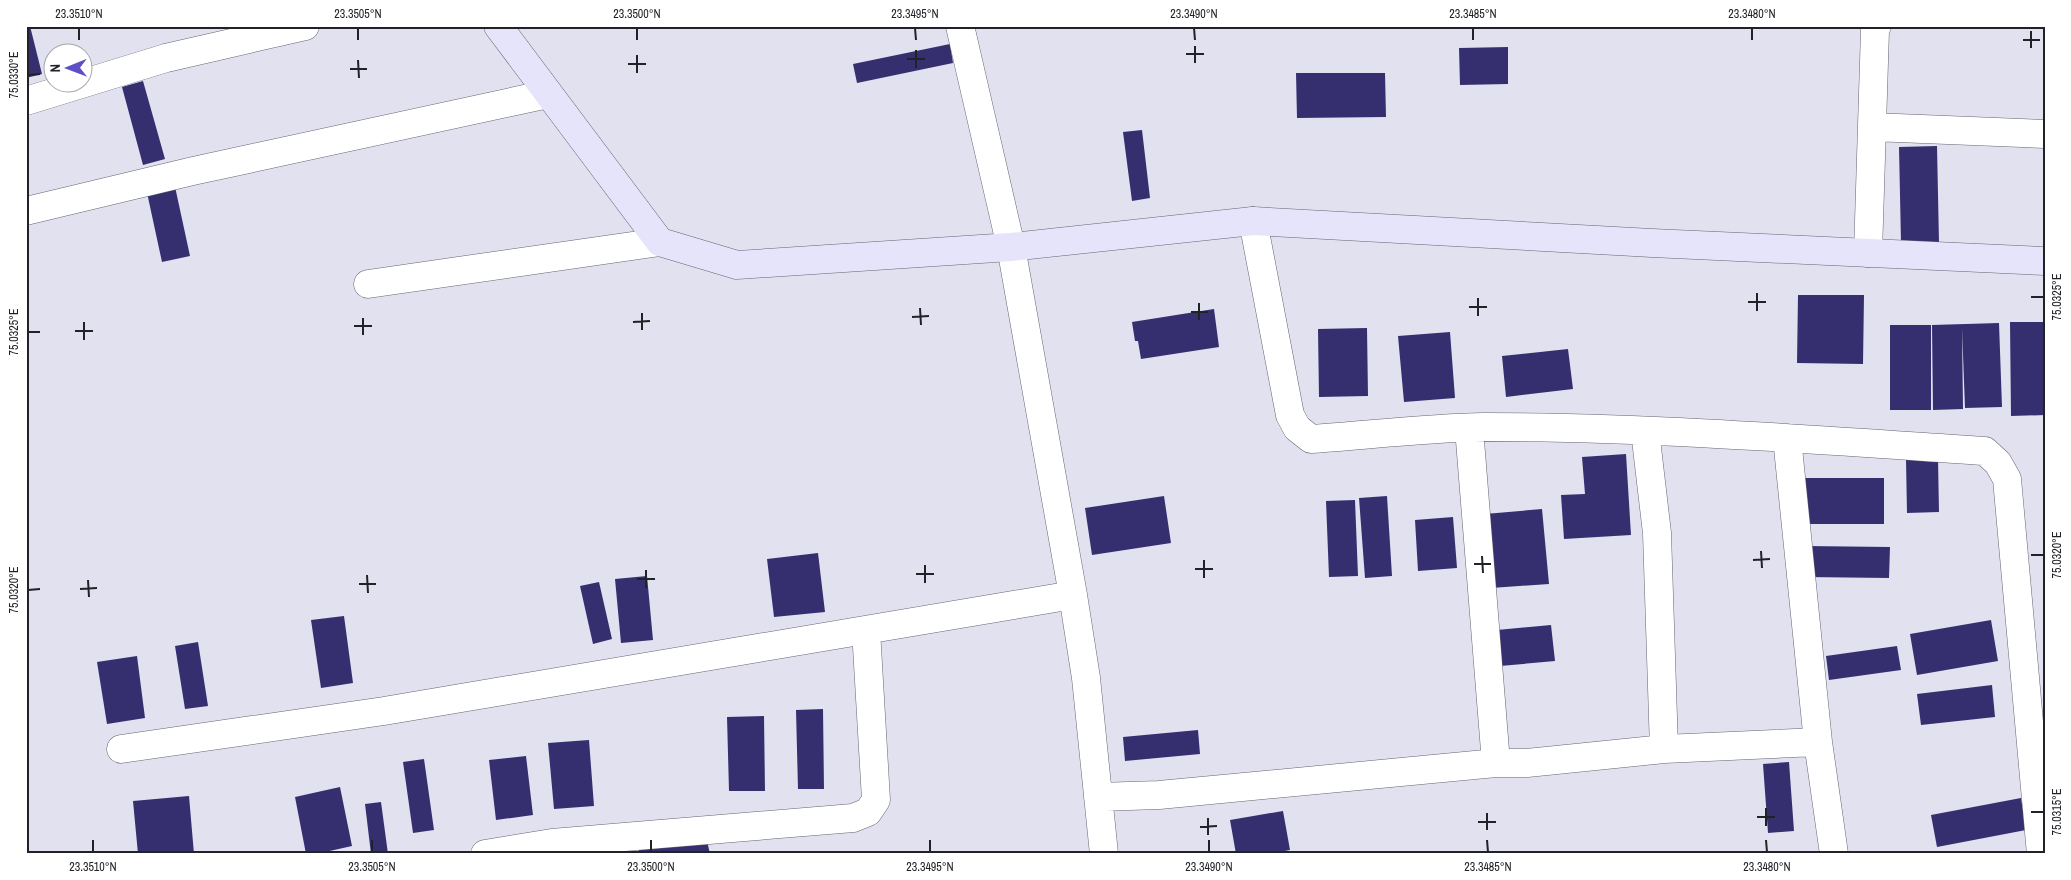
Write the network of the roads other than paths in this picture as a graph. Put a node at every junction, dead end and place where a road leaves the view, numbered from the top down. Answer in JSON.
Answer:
{"nodes":[{"id":1,"x":305,"y":26,"type":"edge"},
{"id":2,"x":498,"y":26,"type":"edge"},
{"id":3,"x":960,"y":26,"type":"edge"},
{"id":4,"x":1877,"y":26,"type":"edge"},
{"id":5,"x":548,"y":94,"type":"junction"},
{"id":6,"x":26,"y":101,"type":"edge"},
{"id":7,"x":1872,"y":127,"type":"junction"},
{"id":8,"x":2045,"y":134,"type":"edge"},
{"id":9,"x":26,"y":211,"type":"edge"},
{"id":10,"x":1253,"y":221,"type":"junction"},
{"id":11,"x":660,"y":242,"type":"junction"},
{"id":12,"x":1011,"y":246,"type":"junction"},
{"id":13,"x":1868,"y":253,"type":"junction"},
{"id":14,"x":2045,"y":261,"type":"edge"},
{"id":15,"x":368,"y":284,"type":"dead end"},
{"id":16,"x":1468,"y":428,"type":"junction"},
{"id":17,"x":1645,"y":431,"type":"junction"},
{"id":18,"x":1787,"y":438,"type":"junction"},
{"id":19,"x":1073,"y":595,"type":"junction"},
{"id":20,"x":866,"y":630,"type":"junction"},
{"id":21,"x":1818,"y":742,"type":"junction"},
{"id":22,"x":121,"y":749,"type":"dead end"},
{"id":23,"x":1664,"y":749,"type":"junction"},
{"id":24,"x":1496,"y":763,"type":"junction"},
{"id":25,"x":1098,"y":797,"type":"junction"},
{"id":26,"x":485,"y":854,"type":"edge"},
{"id":27,"x":1104,"y":854,"type":"edge"},
{"id":28,"x":1834,"y":854,"type":"edge"},
{"id":29,"x":2041,"y":854,"type":"edge"}],
"edges":[{"from":1,"to":6,"type":"street"},
{"from":2,"to":5,"type":"street"},
{"from":3,"to":12,"type":"street"},
{"from":4,"to":7,"type":"street"},
{"from":5,"to":9,"type":"street"},
{"from":5,"to":11,"type":"street"},
{"from":7,"to":8,"type":"street"},
{"from":7,"to":13,"type":"street"},
{"from":10,"to":12,"type":"street"},
{"from":10,"to":13,"type":"street"},
{"from":10,"to":16,"type":"street"},
{"from":11,"to":12,"type":"street"},
{"from":11,"to":15,"type":"street"},
{"from":12,"to":19,"type":"street"},
{"from":13,"to":14,"type":"street"},
{"from":16,"to":17,"type":"street"},
{"from":16,"to":24,"type":"street"},
{"from":17,"to":18,"type":"street"},
{"from":17,"to":23,"type":"street"},
{"from":18,"to":21,"type":"street"},
{"from":18,"to":29,"type":"street"},
{"from":19,"to":20,"type":"street"},
{"from":19,"to":25,"type":"street"},
{"from":20,"to":22,"type":"street"},
{"from":20,"to":26,"type":"street"},
{"from":21,"to":23,"type":"street"},
{"from":21,"to":28,"type":"street"},
{"from":23,"to":24,"type":"street"},
{"from":24,"to":25,"type":"street"},
{"from":25,"to":27,"type":"street"}]}
